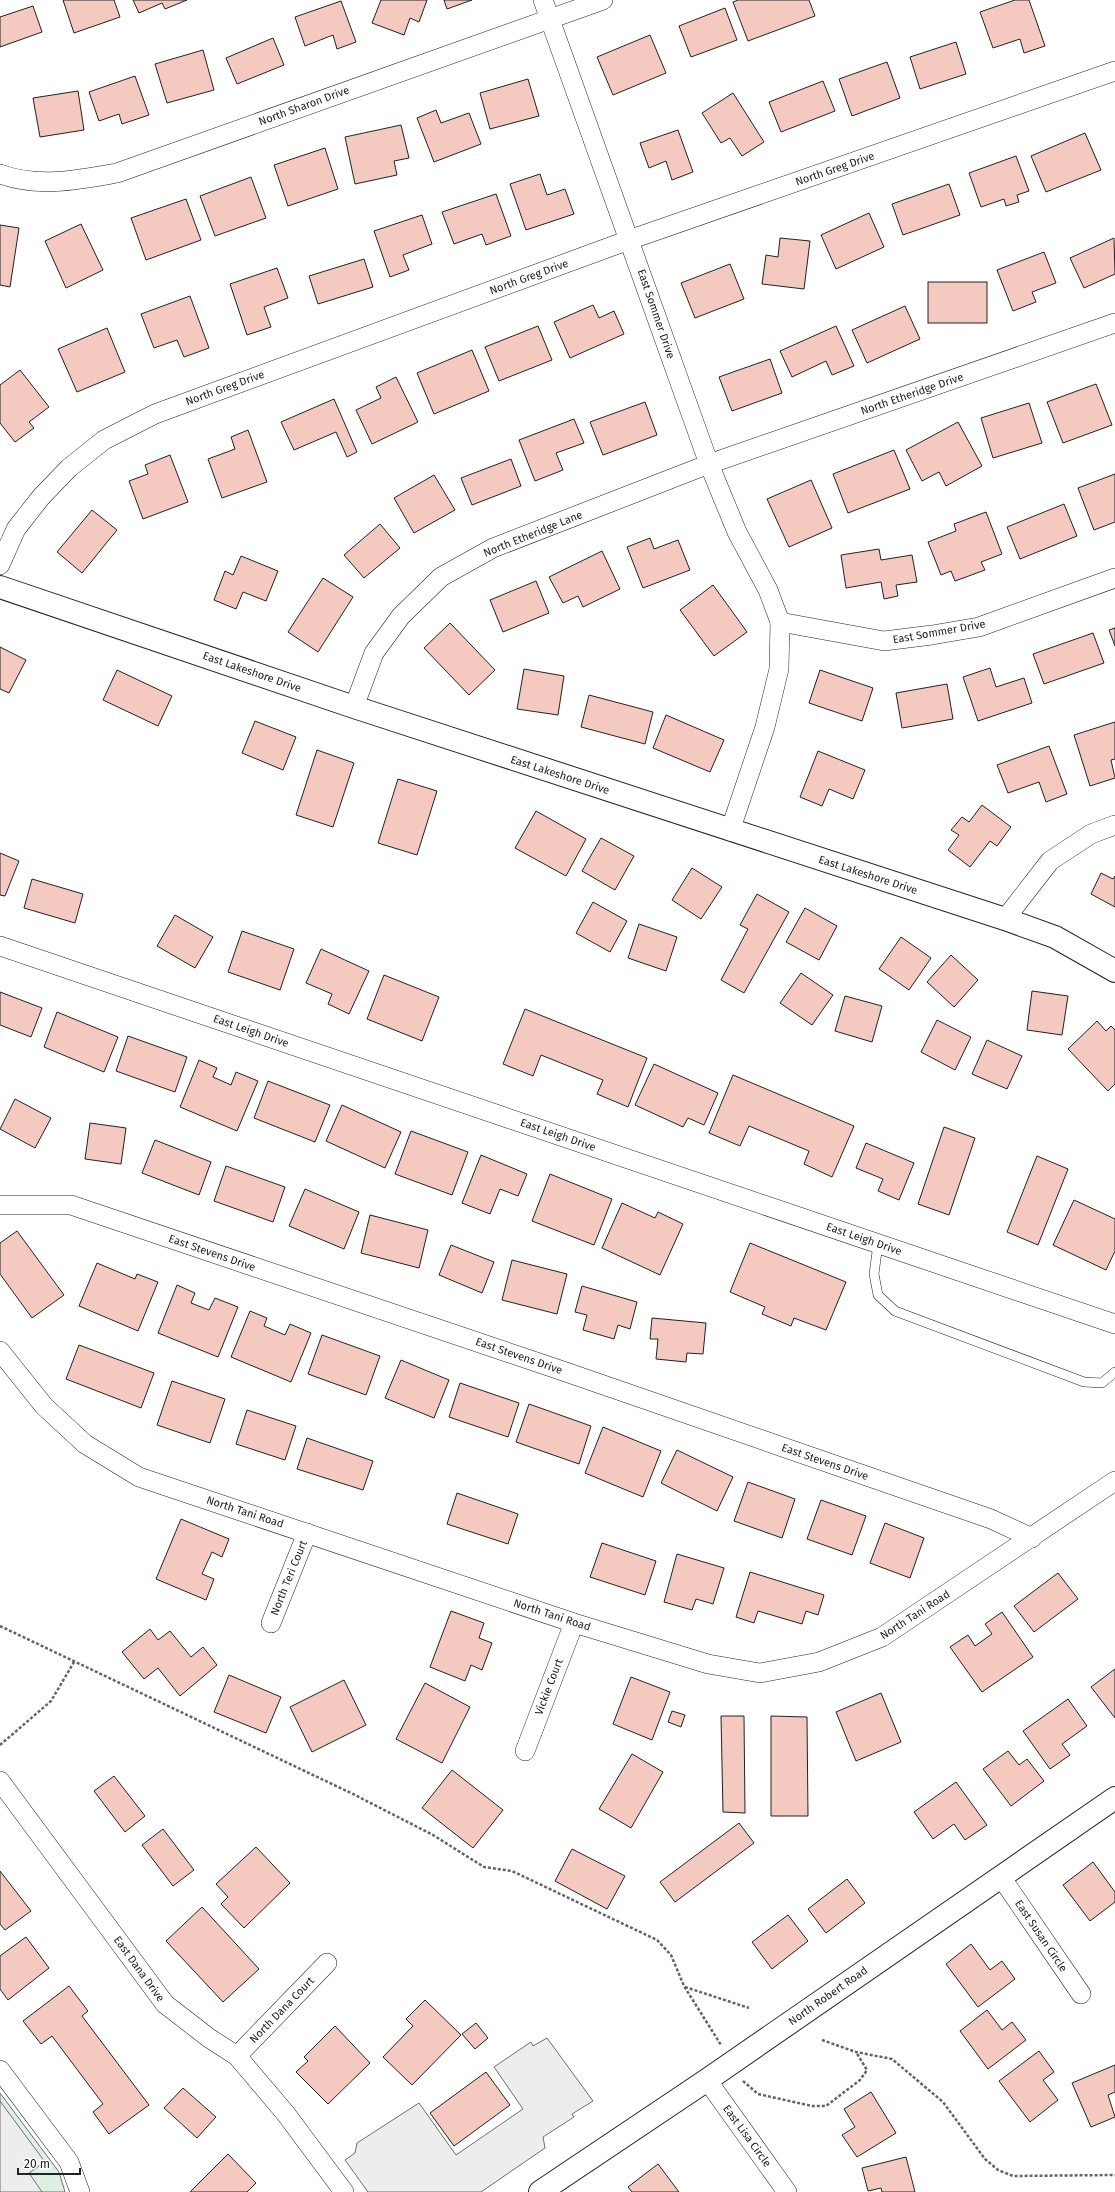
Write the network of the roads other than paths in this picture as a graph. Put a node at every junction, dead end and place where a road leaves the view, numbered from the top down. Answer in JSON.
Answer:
{"nodes":[{"id":1,"x":543,"y":0,"type":"edge"},
{"id":2,"x":603,"y":0,"type":"edge"},
{"id":3,"x":550,"y":19,"type":"junction"},
{"id":4,"x":1115,"y":71,"type":"edge"},
{"id":5,"x":0,"y":174,"type":"edge"},
{"id":6,"x":630,"y":240,"type":"junction"},
{"id":7,"x":1115,"y":323,"type":"edge"},
{"id":8,"x":709,"y":464,"type":"junction"},
{"id":9,"x":0,"y":565,"type":"edge"},
{"id":10,"x":1115,"y":578,"type":"edge"},
{"id":11,"x":0,"y":587,"type":"edge"},
{"id":12,"x":780,"y":622,"type":"junction"},
{"id":13,"x":354,"y":707,"type":"junction"},
{"id":14,"x":1115,"y":825,"type":"edge"},
{"id":15,"x":730,"y":831,"type":"junction"},
{"id":16,"x":1005,"y":918,"type":"junction"},
{"id":17,"x":0,"y":946,"type":"edge"},
{"id":18,"x":1115,"y":970,"type":"edge"},
{"id":19,"x":0,"y":1205,"type":"edge"},
{"id":20,"x":878,"y":1244,"type":"junction"},
{"id":21,"x":1115,"y":1324,"type":"edge"},
{"id":22,"x":0,"y":1351,"type":"edge"},
{"id":23,"x":1115,"y":1372,"type":"edge"},
{"id":24,"x":1115,"y":1481,"type":"edge"},
{"id":25,"x":308,"y":1533,"type":"junction"},
{"id":26,"x":1032,"y":1538,"type":"junction"},
{"id":27,"x":271,"y":1623,"type":"dead end"},
{"id":28,"x":574,"y":1623,"type":"junction"},
{"id":29,"x":525,"y":1751,"type":"dead end"},
{"id":30,"x":0,"y":1781,"type":"edge"},
{"id":31,"x":1115,"y":1798,"type":"edge"},
{"id":32,"x":1002,"y":1877,"type":"junction"},
{"id":33,"x":327,"y":1963,"type":"dead end"},
{"id":34,"x":1081,"y":1994,"type":"dead end"},
{"id":35,"x":237,"y":2056,"type":"junction"},
{"id":36,"x":0,"y":2070,"type":"edge"},
{"id":37,"x":707,"y":2080,"type":"junction"},
{"id":38,"x":80,"y":2192,"type":"edge"},
{"id":39,"x":344,"y":2192,"type":"edge"},
{"id":40,"x":540,"y":2192,"type":"edge"},
{"id":41,"x":787,"y":2192,"type":"edge"}],
"edges":[{"from":1,"to":3,"type":"street","name":"East Sommer Drive"},
{"from":2,"to":3,"type":"street","name":"North Sharon Drive"},
{"from":3,"to":5,"type":"street","name":"North Sharon Drive"},
{"from":3,"to":6,"type":"street","name":"East Sommer Drive"},
{"from":4,"to":6,"type":"street","name":"North Greg Drive"},
{"from":6,"to":8,"type":"street","name":"East Sommer Drive"},
{"from":6,"to":9,"type":"street","name":"North Greg Drive"},
{"from":7,"to":8,"type":"street","name":"North Etheridge Drive"},
{"from":8,"to":12,"type":"street","name":"East Sommer Drive"},
{"from":8,"to":13,"type":"street","name":"North Etheridge Lane"},
{"from":10,"to":12,"type":"street","name":"East Sommer Drive"},
{"from":11,"to":13,"type":"main road","name":"East Lakeshore Drive"},
{"from":12,"to":15,"type":"street","name":"East Sommer Drive"},
{"from":13,"to":15,"type":"main road","name":"East Lakeshore Drive"},
{"from":14,"to":16,"type":"street"},
{"from":15,"to":16,"type":"main road","name":"East Lakeshore Drive"},
{"from":16,"to":18,"type":"main road","name":"East Lakeshore Drive"},
{"from":17,"to":20,"type":"street","name":"East Leigh Drive"},
{"from":19,"to":26,"type":"street","name":"East Stevens Drive"},
{"from":20,"to":21,"type":"street","name":"East Leigh Drive"},
{"from":20,"to":23,"type":"lane"},
{"from":22,"to":25,"type":"street","name":"North Tani Road"},
{"from":24,"to":26,"type":"street","name":"North Tani Road"},
{"from":25,"to":27,"type":"street","name":"North Teri Court"},
{"from":25,"to":28,"type":"street","name":"North Tani Road"},
{"from":26,"to":28,"type":"street","name":"North Tani Road"},
{"from":28,"to":29,"type":"street","name":"Vickie Court"},
{"from":30,"to":35,"type":"street","name":"East Dana Drive"},
{"from":31,"to":32,"type":"main road","name":"North Robert Road"},
{"from":32,"to":34,"type":"street","name":"East Susan Circle"},
{"from":32,"to":37,"type":"main road","name":"North Robert Road"},
{"from":33,"to":35,"type":"street","name":"North Dana Court"},
{"from":35,"to":39,"type":"street","name":"East Dana Drive"},
{"from":36,"to":38,"type":"street"},
{"from":37,"to":40,"type":"main road","name":"North Robert Road"},
{"from":37,"to":41,"type":"street","name":"East Lisa Circle"}]}
